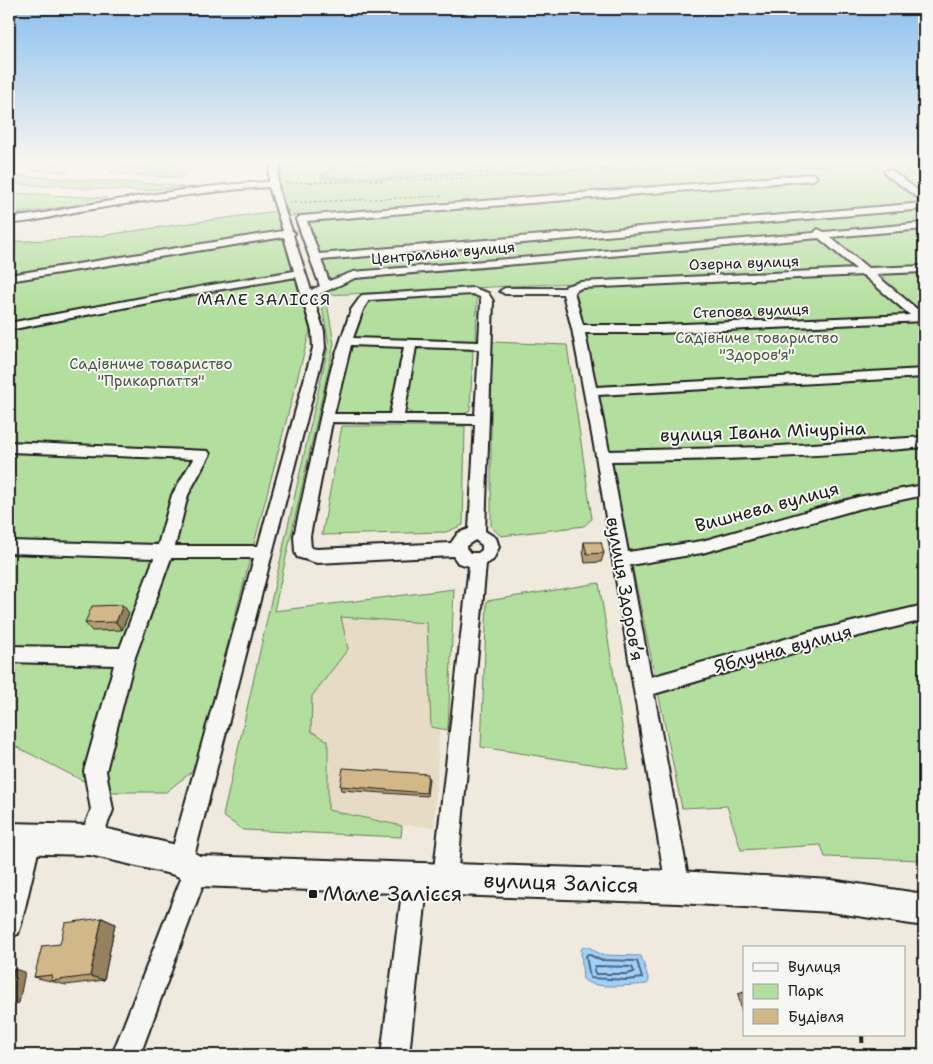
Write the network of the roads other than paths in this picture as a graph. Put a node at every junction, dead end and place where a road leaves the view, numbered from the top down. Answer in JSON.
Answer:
{"nodes":[{"id":1,"x":64,"y":212,"type":"edge"},
{"id":2,"x":282,"y":212,"type":"edge"},
{"id":3,"x":397,"y":212,"type":"edge"},
{"id":4,"x":853,"y":212,"type":"edge"},
{"id":5,"x":799,"y":216,"type":"junction"},
{"id":6,"x":9,"y":220,"type":"edge"},
{"id":7,"x":924,"y":226,"type":"edge"},
{"id":8,"x":290,"y":233,"type":"junction"},
{"id":9,"x":822,"y":236,"type":"junction"},
{"id":10,"x":314,"y":258,"type":"junction"},
{"id":11,"x":924,"y":270,"type":"edge"},
{"id":12,"x":865,"y":272,"type":"junction"},
{"id":13,"x":301,"y":273,"type":"junction"},
{"id":14,"x":9,"y":278,"type":"edge"},
{"id":15,"x":326,"y":287,"type":"junction"},
{"id":16,"x":505,"y":291,"type":"dead end"},
{"id":17,"x":568,"y":292,"type":"junction"},
{"id":18,"x":308,"y":295,"type":"junction"},
{"id":19,"x":922,"y":318,"type":"edge"},
{"id":20,"x":9,"y":327,"type":"edge"},
{"id":21,"x":578,"y":329,"type":"junction"},
{"id":22,"x":346,"y":341,"type":"junction"},
{"id":23,"x":411,"y":343,"type":"junction"},
{"id":24,"x":486,"y":346,"type":"junction"},
{"id":25,"x":924,"y":373,"type":"edge"},
{"id":26,"x":589,"y":391,"type":"junction"},
{"id":27,"x":326,"y":418,"type":"junction"},
{"id":28,"x":396,"y":418,"type":"junction"},
{"id":29,"x":483,"y":420,"type":"junction"},
{"id":30,"x":924,"y":442,"type":"edge"},
{"id":31,"x":9,"y":447,"type":"edge"},
{"id":32,"x":603,"y":456,"type":"junction"},
{"id":33,"x":924,"y":490,"type":"edge"},
{"id":34,"x":478,"y":534,"type":"junction"},
{"id":35,"x":9,"y":546,"type":"edge"},
{"id":36,"x":457,"y":549,"type":"junction"},
{"id":37,"x":165,"y":552,"type":"junction"},
{"id":38,"x":264,"y":552,"type":"junction"},
{"id":39,"x":478,"y":560,"type":"junction"},
{"id":40,"x":620,"y":560,"type":"junction"},
{"id":41,"x":924,"y":613,"type":"edge"},
{"id":42,"x":9,"y":654,"type":"edge"},
{"id":43,"x":126,"y":657,"type":"junction"},
{"id":44,"x":643,"y":688,"type":"junction"},
{"id":45,"x":19,"y":838,"type":"edge"},
{"id":46,"x":90,"y":840,"type":"junction"},
{"id":47,"x":188,"y":866,"type":"junction"},
{"id":48,"x":431,"y":877,"type":"junction"},
{"id":49,"x":678,"y":888,"type":"junction"},
{"id":50,"x":924,"y":910,"type":"edge"},
{"id":51,"x":9,"y":925,"type":"edge"},
{"id":52,"x":126,"y":1055,"type":"edge"},
{"id":53,"x":395,"y":1055,"type":"edge"}],
"edges":[{"from":1,"to":6,"type":"street"},
{"from":2,"to":8,"type":"street"},
{"from":3,"to":10,"type":"street"},
{"from":4,"to":5,"type":"street"},
{"from":5,"to":9,"type":"lane"},
{"from":5,"to":10,"type":"street"},
{"from":7,"to":9,"type":"street","name":"Центральна вулиця"},
{"from":8,"to":13,"type":"street"},
{"from":8,"to":14,"type":"street"},
{"from":9,"to":12,"type":"lane"},
{"from":9,"to":15,"type":"street","name":"Центральна вулиця"},
{"from":10,"to":15,"type":"street"},
{"from":11,"to":12,"type":"street","name":"Озерна вулиця"},
{"from":12,"to":17,"type":"street","name":"Озерна вулиця"},
{"from":12,"to":19,"type":"lane"},
{"from":13,"to":18,"type":"street"},
{"from":13,"to":20,"type":"street"},
{"from":15,"to":18,"type":"street","name":"Центральна вулиця"},
{"from":16,"to":17,"type":"street"},
{"from":17,"to":21,"type":"street","name":"вулиця Здоровʼя"},
{"from":18,"to":38,"type":"street"},
{"from":19,"to":21,"type":"street","name":"Степова вулиця"},
{"from":21,"to":26,"type":"street","name":"вулиця Здоровʼя"},
{"from":22,"to":23,"type":"street"},
{"from":22,"to":24,"type":"street"},
{"from":22,"to":27,"type":"street"},
{"from":23,"to":24,"type":"street"},
{"from":23,"to":28,"type":"lane"},
{"from":24,"to":29,"type":"street"},
{"from":25,"to":26,"type":"street"},
{"from":26,"to":32,"type":"street","name":"вулиця Здоровʼя"},
{"from":27,"to":28,"type":"street"},
{"from":27,"to":36,"type":"street"},
{"from":28,"to":29,"type":"street"},
{"from":29,"to":34,"type":"street"},
{"from":30,"to":32,"type":"street","name":"вулиця Івана Мічуріна"},
{"from":31,"to":37,"type":"street"},
{"from":32,"to":40,"type":"street","name":"вулиця Здоровʼя"},
{"from":33,"to":40,"type":"street","name":"Вишнева вулиця"},
{"from":34,"to":36,"type":"street"},
{"from":34,"to":39,"type":"street"},
{"from":35,"to":37,"type":"street"},
{"from":36,"to":39,"type":"street"},
{"from":37,"to":38,"type":"street"},
{"from":37,"to":43,"type":"street"},
{"from":38,"to":47,"type":"street"},
{"from":39,"to":48,"type":"street"},
{"from":40,"to":44,"type":"street","name":"вулиця Здоровʼя"},
{"from":41,"to":44,"type":"street","name":"Яблучна вулиця"},
{"from":42,"to":43,"type":"street"},
{"from":43,"to":46,"type":"street"},
{"from":44,"to":49,"type":"street","name":"вулиця Здоровʼя"},
{"from":45,"to":46,"type":"main road","name":"вулиця Залісся"},
{"from":45,"to":51,"type":"street"},
{"from":46,"to":47,"type":"main road","name":"вулиця Залісся"},
{"from":47,"to":48,"type":"main road","name":"вулиця Залісся"},
{"from":47,"to":52,"type":"street"},
{"from":48,"to":49,"type":"main road","name":"вулиця Залісся"},
{"from":48,"to":53,"type":"street"},
{"from":49,"to":50,"type":"main road","name":"вулиця Залісся"}]}
